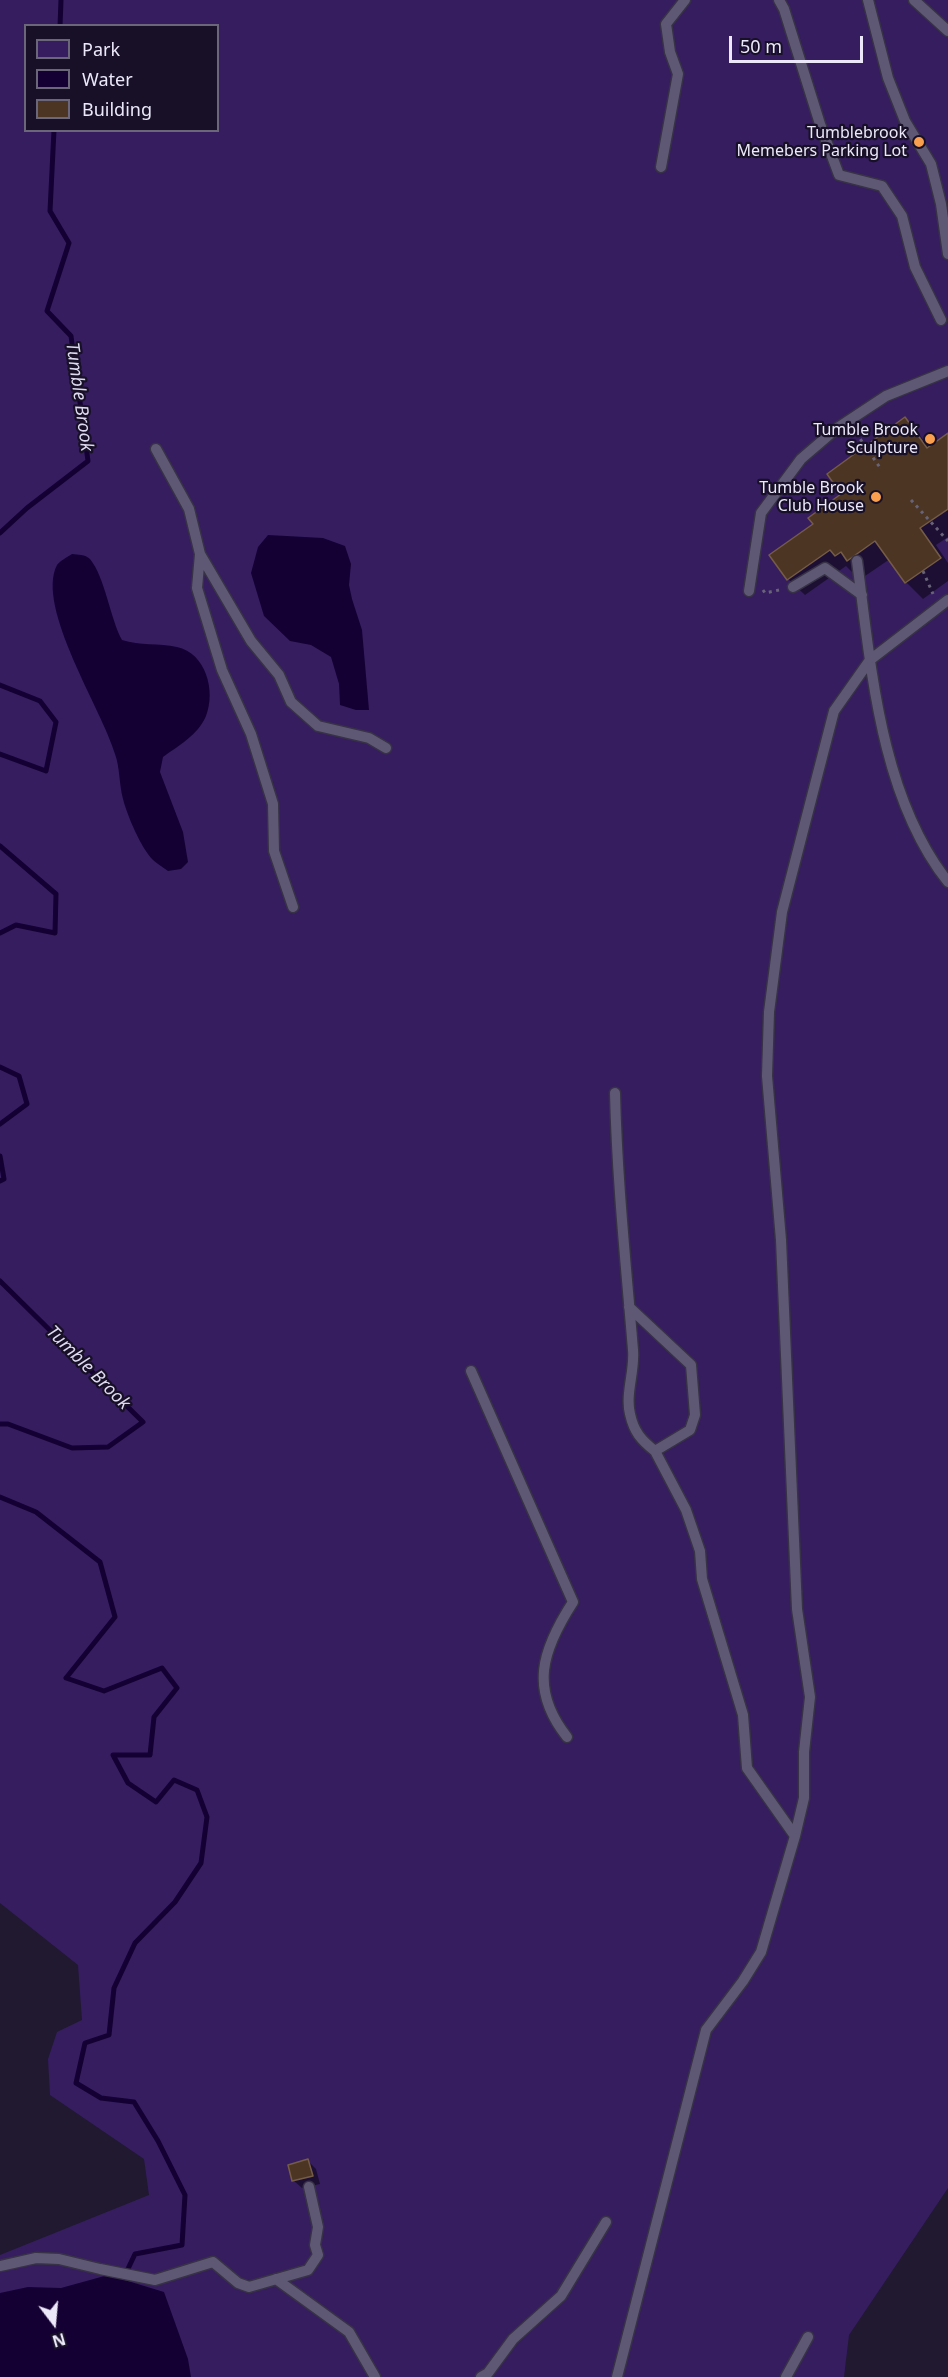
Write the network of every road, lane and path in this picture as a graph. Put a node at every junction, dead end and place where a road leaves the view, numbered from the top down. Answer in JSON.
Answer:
{"nodes":[{"id":1,"x":685,"y":0,"type":"edge"},
{"id":2,"x":779,"y":0,"type":"edge"},
{"id":3,"x":868,"y":0,"type":"edge"},
{"id":4,"x":914,"y":0,"type":"edge"},
{"id":5,"x":948,"y":31,"type":"edge"},
{"id":6,"x":661,"y":166,"type":"dead end"},
{"id":7,"x":948,"y":255,"type":"edge"},
{"id":8,"x":941,"y":320,"type":"dead end"},
{"id":9,"x":948,"y":371,"type":"edge"},
{"id":10,"x":848,"y":422,"type":"junction"},
{"id":11,"x":156,"y":449,"type":"dead end"},
{"id":12,"x":881,"y":469,"type":"dead end"},
{"id":13,"x":911,"y":500,"type":"dead end"},
{"id":14,"x":948,"y":541,"type":"edge"},
{"id":15,"x":200,"y":554,"type":"junction"},
{"id":16,"x":857,"y":561,"type":"dead end"},
{"id":17,"x":923,"y":571,"type":"dead end"},
{"id":18,"x":750,"y":586,"type":"joint"},
{"id":19,"x":793,"y":587,"type":"joint"},
{"id":20,"x":862,"y":595,"type":"junction"},
{"id":21,"x":944,"y":603,"type":"edge"},
{"id":22,"x":870,"y":660,"type":"junction"},
{"id":23,"x":386,"y":748,"type":"dead end"},
{"id":24,"x":948,"y":882,"type":"edge"},
{"id":25,"x":293,"y":907,"type":"dead end"},
{"id":26,"x":615,"y":1094,"type":"dead end"},
{"id":27,"x":630,"y":1307,"type":"junction"},
{"id":28,"x":471,"y":1371,"type":"dead end"},
{"id":29,"x":655,"y":1450,"type":"junction"},
{"id":30,"x":567,"y":1737,"type":"dead end"},
{"id":31,"x":795,"y":1836,"type":"junction"},
{"id":32,"x":309,"y":2187,"type":"dead end"},
{"id":33,"x":606,"y":2222,"type":"dead end"},
{"id":34,"x":0,"y":2266,"type":"edge"},
{"id":35,"x":276,"y":2279,"type":"junction"},
{"id":36,"x":807,"y":2337,"type":"dead end"},
{"id":37,"x":375,"y":2377,"type":"edge"},
{"id":38,"x":481,"y":2377,"type":"edge"},
{"id":39,"x":617,"y":2377,"type":"edge"},
{"id":40,"x":786,"y":2377,"type":"edge"}],
"edges":[{"from":1,"to":6,"type":"lane"},
{"from":2,"to":8,"type":"lane"},
{"from":3,"to":7,"type":"lane"},
{"from":4,"to":5,"type":"lane"},
{"from":9,"to":10,"type":"lane"},
{"from":10,"to":12,"type":"path"},
{"from":10,"to":18,"type":"lane"},
{"from":11,"to":15,"type":"lane"},
{"from":13,"to":14,"type":"path"},
{"from":15,"to":23,"type":"lane"},
{"from":15,"to":25,"type":"lane"},
{"from":16,"to":20,"type":"lane"},
{"from":17,"to":21,"type":"path"},
{"from":18,"to":19,"type":"path"},
{"from":19,"to":20,"type":"lane"},
{"from":20,"to":22,"type":"lane"},
{"from":21,"to":22,"type":"lane"},
{"from":22,"to":24,"type":"lane"},
{"from":22,"to":31,"type":"lane"},
{"from":26,"to":27,"type":"lane"},
{"from":27,"to":29,"type":"lane"},
{"from":27,"to":29,"type":"lane"},
{"from":28,"to":30,"type":"lane"},
{"from":29,"to":31,"type":"lane"},
{"from":31,"to":39,"type":"lane"},
{"from":32,"to":35,"type":"lane"},
{"from":33,"to":38,"type":"lane"},
{"from":34,"to":35,"type":"lane"},
{"from":35,"to":37,"type":"lane"},
{"from":36,"to":40,"type":"lane"}]}
